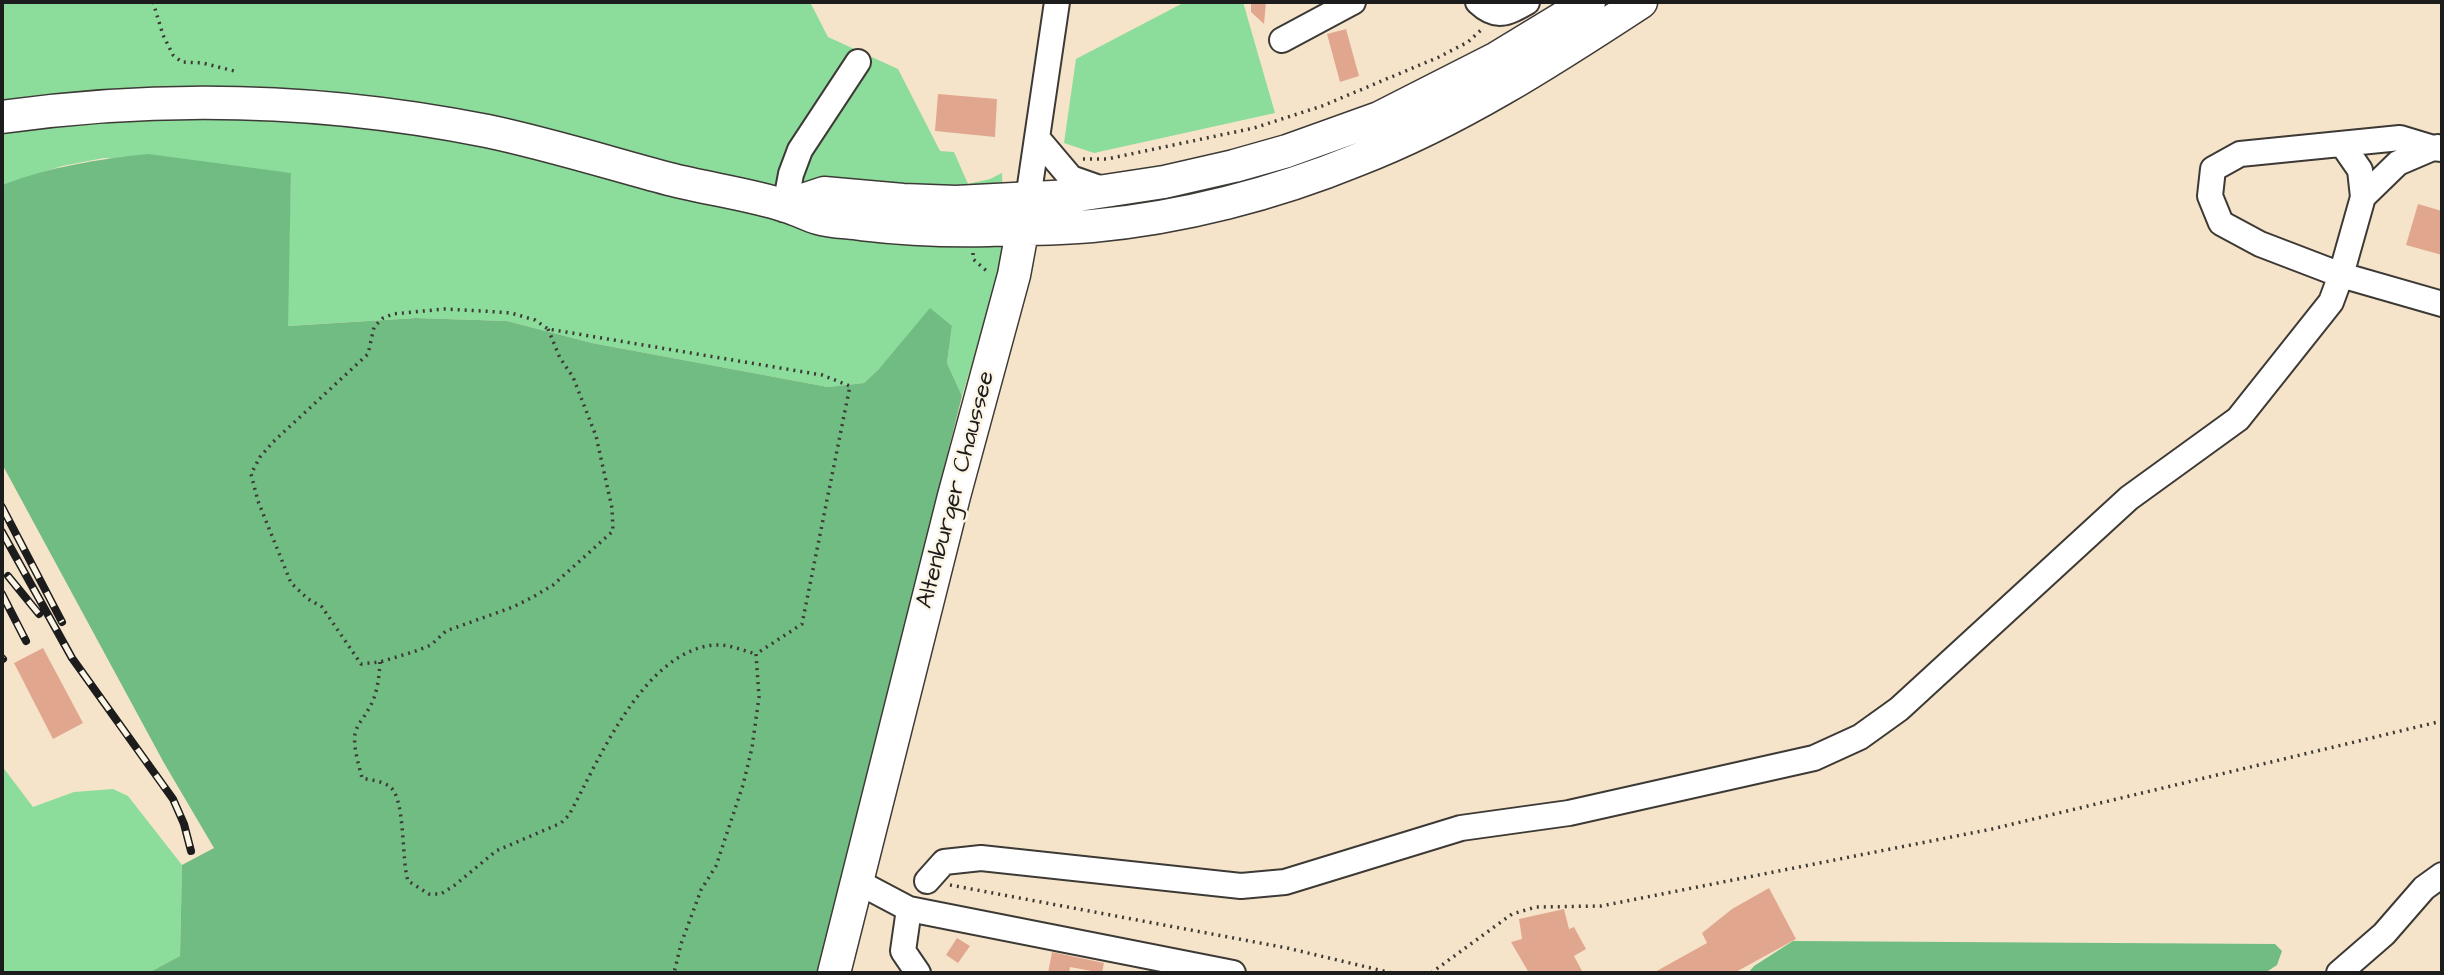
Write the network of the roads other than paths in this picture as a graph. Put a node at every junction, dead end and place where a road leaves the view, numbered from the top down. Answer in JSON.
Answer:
{"nodes":[{"id":1,"x":1057,"y":2,"type":"edge"},
{"id":2,"x":1353,"y":2,"type":"edge"},
{"id":3,"x":1527,"y":2,"type":"edge"},
{"id":4,"x":1589,"y":2,"type":"edge"},
{"id":5,"x":1641,"y":2,"type":"edge"},
{"id":6,"x":1484,"y":7,"type":"edge"},
{"id":7,"x":1282,"y":40,"type":"dead end"},
{"id":8,"x":858,"y":62,"type":"dead end"},
{"id":9,"x":2,"y":117,"type":"edge"},
{"id":10,"x":1038,"y":139,"type":"junction"},
{"id":11,"x":2342,"y":144,"type":"junction"},
{"id":12,"x":2439,"y":148,"type":"edge"},
{"id":13,"x":1109,"y":191,"type":"junction"},
{"id":14,"x":2363,"y":197,"type":"junction"},
{"id":15,"x":1028,"y":199,"type":"junction"},
{"id":16,"x":785,"y":205,"type":"junction"},
{"id":17,"x":1022,"y":229,"type":"junction"},
{"id":18,"x":2341,"y":275,"type":"junction"},
{"id":19,"x":2442,"y":304,"type":"edge"},
{"id":20,"x":2442,"y":875,"type":"edge"},
{"id":21,"x":927,"y":881,"type":"road end"},
{"id":22,"x":858,"y":882,"type":"junction"},
{"id":23,"x":909,"y":909,"type":"junction"},
{"id":24,"x":834,"y":973,"type":"edge"},
{"id":25,"x":918,"y":973,"type":"edge"},
{"id":26,"x":1233,"y":973,"type":"edge"},
{"id":27,"x":2339,"y":973,"type":"edge"}],
"edges":[{"from":1,"to":10,"type":"street","name":"Altenburger Chaussee"},
{"from":2,"to":7,"type":"street"},
{"from":3,"to":6,"type":"street"},
{"from":4,"to":13,"type":"main road"},
{"from":5,"to":17,"type":"main road"},
{"from":8,"to":16,"type":"street"},
{"from":9,"to":16,"type":"main road"},
{"from":10,"to":13,"type":"street"},
{"from":10,"to":15,"type":"street","name":"Altenburger Chaussee"},
{"from":11,"to":12,"type":"street"},
{"from":11,"to":14,"type":"street"},
{"from":11,"to":18,"type":"street"},
{"from":12,"to":14,"type":"street"},
{"from":13,"to":15,"type":"main road"},
{"from":14,"to":18,"type":"street"},
{"from":15,"to":16,"type":"main road"},
{"from":15,"to":17,"type":"main road","name":"Altenburger Chaussee"},
{"from":16,"to":17,"type":"main road"},
{"from":17,"to":22,"type":"main road","name":"Altenburger Chaussee"},
{"from":18,"to":19,"type":"street"},
{"from":18,"to":21,"type":"street"},
{"from":20,"to":27,"type":"street"},
{"from":22,"to":23,"type":"street"},
{"from":22,"to":24,"type":"main road","name":"Altenburger Chaussee"},
{"from":23,"to":25,"type":"street"},
{"from":23,"to":26,"type":"street"}]}
